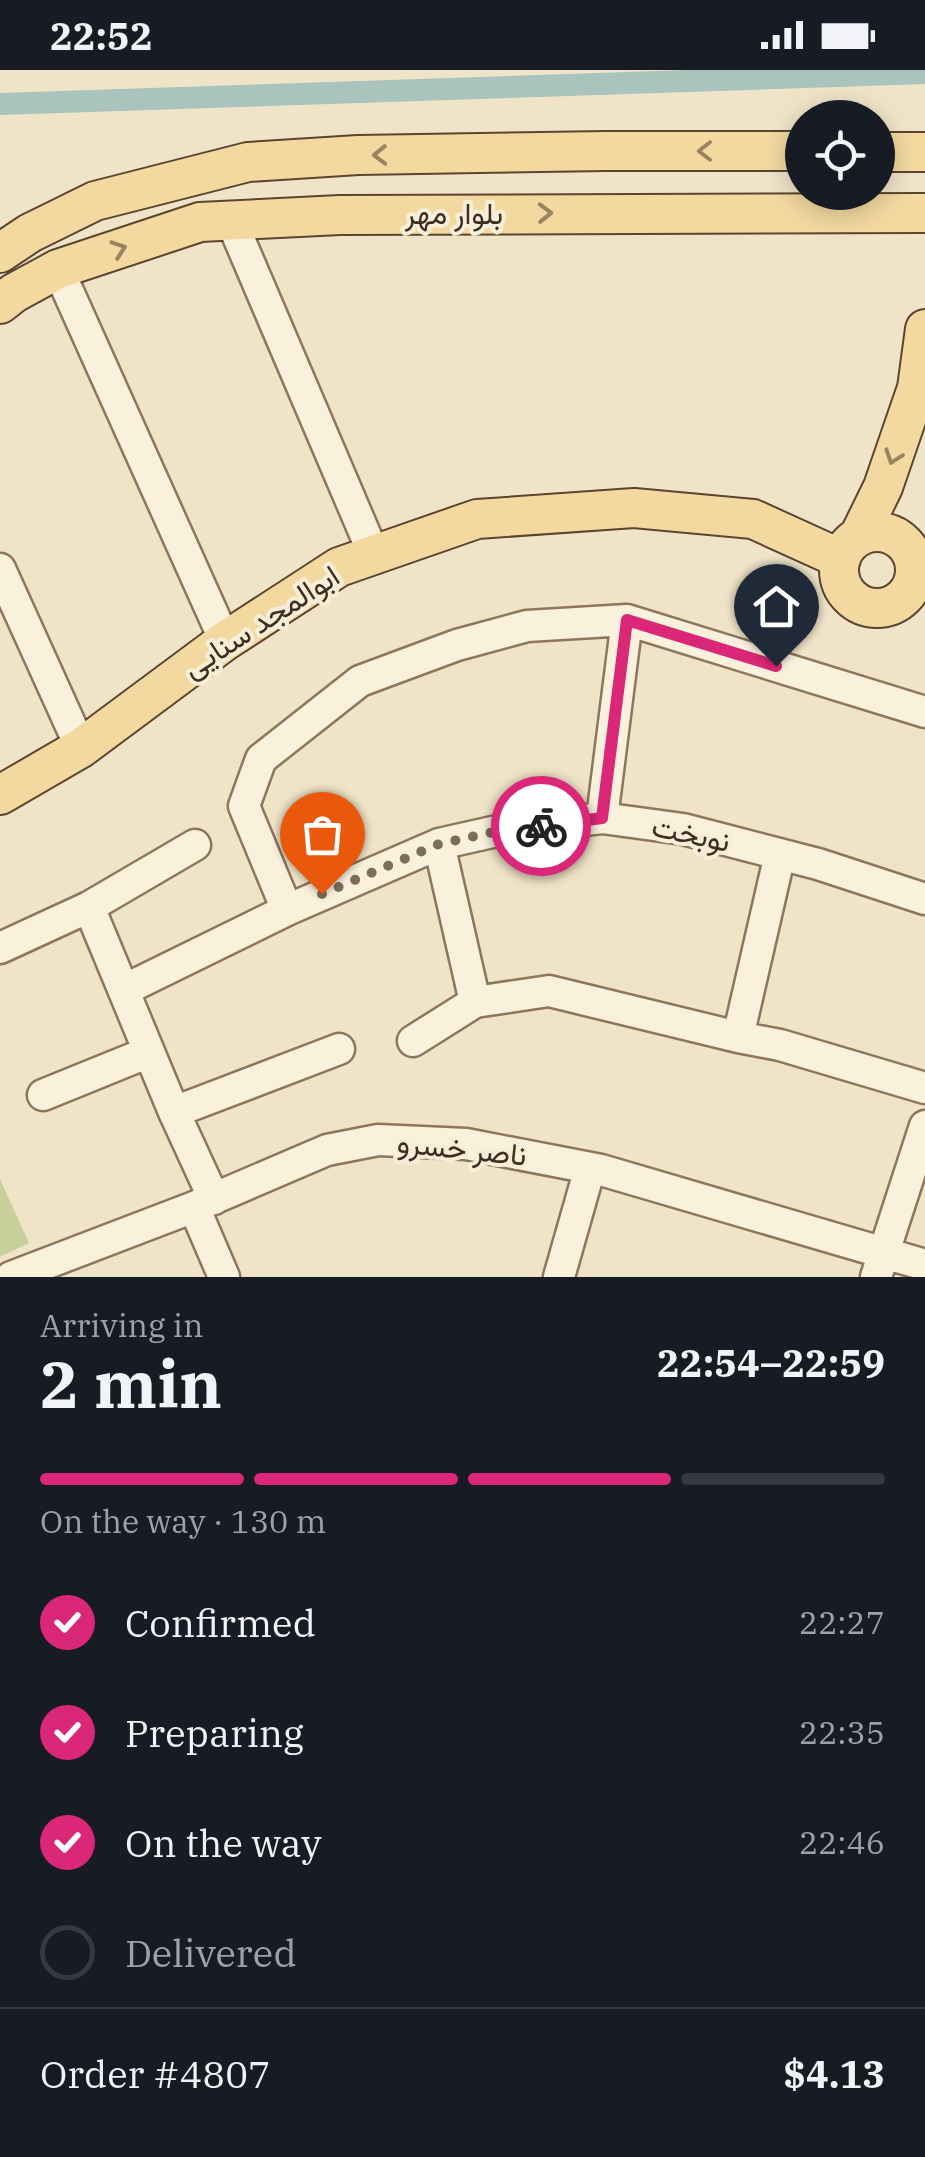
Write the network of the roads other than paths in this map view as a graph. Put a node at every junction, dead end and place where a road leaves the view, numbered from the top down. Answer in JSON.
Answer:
{"nodes":[{"id":1,"x":785,"y":152,"type":"edge"},
{"id":2,"x":895,"y":152,"type":"edge"},
{"id":3,"x":925,"y":152,"type":"edge"},
{"id":4,"x":925,"y":213,"type":"edge"},
{"id":5,"x":231,"y":220,"type":"junction"},
{"id":6,"x":0,"y":253,"type":"edge"},
{"id":7,"x":58,"y":269,"type":"junction"},
{"id":8,"x":0,"y":304,"type":"edge"},
{"id":9,"x":925,"y":330,"type":"edge"},
{"id":10,"x":850,"y":547,"type":"junction"},
{"id":11,"x":374,"y":555,"type":"junction"},
{"id":12,"x":920,"y":565,"type":"edge"},
{"id":13,"x":0,"y":568,"type":"edge"},
{"id":14,"x":627,"y":620,"type":"junction"},
{"id":15,"x":225,"y":641,"type":"junction"},
{"id":16,"x":925,"y":712,"type":"edge"},
{"id":17,"x":82,"y":748,"type":"junction"},
{"id":18,"x":0,"y":795,"type":"edge"},
{"id":19,"x":602,"y":818,"type":"junction"},
{"id":20,"x":439,"y":844,"type":"junction"},
{"id":21,"x":195,"y":845,"type":"dead end"},
{"id":22,"x":780,"y":854,"type":"junction"},
{"id":23,"x":925,"y":899,"type":"edge"},
{"id":24,"x":89,"y":907,"type":"junction"},
{"id":25,"x":286,"y":910,"type":"junction"},
{"id":26,"x":0,"y":948,"type":"edge"},
{"id":27,"x":124,"y":990,"type":"junction"},
{"id":28,"x":475,"y":1002,"type":"junction"},
{"id":29,"x":738,"y":1038,"type":"junction"},
{"id":30,"x":413,"y":1041,"type":"dead end"},
{"id":31,"x":339,"y":1049,"type":"dead end"},
{"id":32,"x":149,"y":1052,"type":"junction"},
{"id":33,"x":925,"y":1088,"type":"edge"},
{"id":34,"x":43,"y":1096,"type":"dead end"},
{"id":35,"x":174,"y":1112,"type":"junction"},
{"id":36,"x":923,"y":1142,"type":"edge"},
{"id":37,"x":590,"y":1168,"type":"junction"},
{"id":38,"x":204,"y":1203,"type":"junction"},
{"id":39,"x":880,"y":1264,"type":"edge"},
{"id":40,"x":925,"y":1265,"type":"edge"},
{"id":41,"x":11,"y":1277,"type":"edge"},
{"id":42,"x":224,"y":1277,"type":"edge"},
{"id":43,"x":559,"y":1277,"type":"edge"}],
"edges":[{"from":1,"to":6,"type":"main road","name":"بلوار مهر","one_way":true},
{"from":2,"to":3,"type":"main road"},
{"from":5,"to":4,"type":"main road","name":"بلوار مهر","one_way":true},
{"from":7,"to":5,"type":"main road","name":"بلوار مهر","one_way":true},
{"from":5,"to":11,"type":"street"},
{"from":7,"to":8,"type":"main road","name":"بلوار مهر"},
{"from":7,"to":15,"type":"street"},
{"from":9,"to":10,"type":"main road","one_way":true},
{"from":10,"to":11,"type":"main road","name":"ابوالمجد سنایی"},
{"from":10,"to":12,"type":"main road"},
{"from":10,"to":12,"type":"main road"},
{"from":11,"to":15,"type":"main road","name":"ابوالمجد سنایی"},
{"from":13,"to":17,"type":"street"},
{"from":14,"to":16,"type":"street"},
{"from":14,"to":19,"type":"street"},
{"from":14,"to":25,"type":"street"},
{"from":15,"to":17,"type":"main road","name":"ابوالمجد سنایی"},
{"from":17,"to":18,"type":"main road","name":"ابوالمجد سنایی"},
{"from":19,"to":20,"type":"street","name":"نوبخت"},
{"from":19,"to":22,"type":"street","name":"نوبخت"},
{"from":20,"to":25,"type":"street","name":"نوبخت"},
{"from":20,"to":28,"type":"street"},
{"from":21,"to":24,"type":"street"},
{"from":22,"to":23,"type":"street","name":"نوبخت"},
{"from":22,"to":29,"type":"street"},
{"from":24,"to":26,"type":"street"},
{"from":24,"to":27,"type":"street"},
{"from":25,"to":27,"type":"street","name":"نوبخت"},
{"from":27,"to":32,"type":"street"},
{"from":28,"to":29,"type":"street"},
{"from":28,"to":30,"type":"street"},
{"from":29,"to":33,"type":"street"},
{"from":31,"to":35,"type":"street"},
{"from":32,"to":34,"type":"street"},
{"from":32,"to":35,"type":"street"},
{"from":35,"to":38,"type":"street"},
{"from":36,"to":39,"type":"street"},
{"from":37,"to":38,"type":"street","name":"ناصر خسرو"},
{"from":37,"to":39,"type":"street","name":"ناصر خسرو"},
{"from":37,"to":43,"type":"street"},
{"from":38,"to":41,"type":"street","name":"ناصر خسرو"},
{"from":38,"to":42,"type":"street"},
{"from":39,"to":40,"type":"street","name":"ناصر خسرو"}]}
